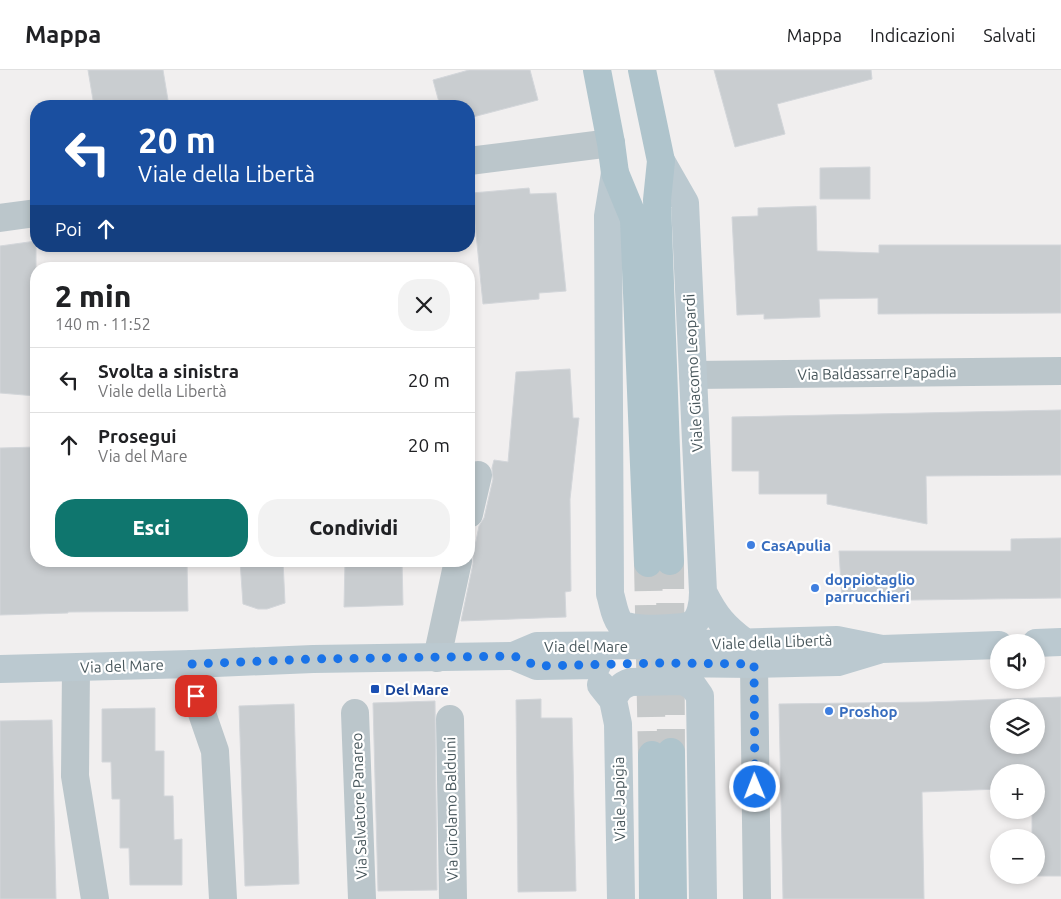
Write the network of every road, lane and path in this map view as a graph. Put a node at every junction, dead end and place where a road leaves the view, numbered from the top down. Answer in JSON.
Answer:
{"nodes":[{"id":1,"x":596,"y":70,"type":"edge"},
{"id":2,"x":642,"y":70,"type":"edge"},
{"id":3,"x":611,"y":143,"type":"junction"},
{"id":4,"x":475,"y":159,"type":"edge"},
{"id":5,"x":662,"y":160,"type":"junction"},
{"id":6,"x":615,"y":173,"type":"junction"},
{"id":7,"x":30,"y":215,"type":"edge"},
{"id":8,"x":0,"y":218,"type":"edge"},
{"id":9,"x":1061,"y":371,"type":"edge"},
{"id":10,"x":692,"y":375,"type":"junction"},
{"id":11,"x":478,"y":474,"type":"dead end"},
{"id":12,"x":475,"y":487,"type":"edge"},
{"id":13,"x":457,"y":567,"type":"edge"},
{"id":14,"x":703,"y":592,"type":"junction"},
{"id":15,"x":610,"y":594,"type":"junction"},
{"id":16,"x":1061,"y":642,"type":"edge"},
{"id":17,"x":1045,"y":643,"type":"edge"},
{"id":18,"x":990,"y":644,"type":"edge"},
{"id":19,"x":660,"y":654,"type":"joint"},
{"id":20,"x":572,"y":656,"type":"junction"},
{"id":21,"x":748,"y":657,"type":"junction"},
{"id":22,"x":437,"y":658,"type":"junction"},
{"id":23,"x":192,"y":664,"type":"junction"},
{"id":24,"x":76,"y":668,"type":"junction"},
{"id":25,"x":0,"y":669,"type":"edge"},
{"id":26,"x":613,"y":700,"type":"junction"},
{"id":27,"x":356,"y":713,"type":"dead end"},
{"id":28,"x":701,"y":713,"type":"junction"},
{"id":29,"x":450,"y":719,"type":"dead end"},
{"id":30,"x":95,"y":899,"type":"edge"},
{"id":31,"x":223,"y":899,"type":"edge"},
{"id":32,"x":362,"y":899,"type":"edge"},
{"id":33,"x":453,"y":899,"type":"edge"},
{"id":34,"x":621,"y":899,"type":"edge"},
{"id":35,"x":653,"y":899,"type":"edge"},
{"id":36,"x":673,"y":899,"type":"edge"},
{"id":37,"x":702,"y":899,"type":"edge"},
{"id":38,"x":757,"y":899,"type":"edge"}],
"edges":[{"from":1,"to":3,"type":"main road","name":"Viale Giacomo Leopardi"},
{"from":2,"to":5,"type":"main road","name":"Viale Giacomo Leopardi"},
{"from":3,"to":4,"type":"street"},
{"from":3,"to":6,"type":"main road","name":"Viale Giacomo Leopardi"},
{"from":5,"to":6,"type":"main road","name":"Viale Giacomo Leopardi"},
{"from":5,"to":10,"type":"main road","name":"Viale Giacomo Leopardi"},
{"from":6,"to":15,"type":"main road","name":"Viale Giacomo Leopardi"},
{"from":7,"to":8,"type":"street"},
{"from":9,"to":10,"type":"street","name":"Via Baldassarre Papadia"},
{"from":10,"to":14,"type":"main road","name":"Viale Giacomo Leopardi"},
{"from":11,"to":12,"type":"street"},
{"from":13,"to":22,"type":"street"},
{"from":14,"to":15,"type":"main road"},
{"from":14,"to":21,"type":"main road"},
{"from":15,"to":20,"type":"main road"},
{"from":16,"to":17,"type":"main road"},
{"from":18,"to":21,"type":"main road","name":"Viale della Libertà"},
{"from":19,"to":20,"type":"main road","name":"Via del Mare"},
{"from":19,"to":21,"type":"main road","name":"Viale della Libertà"},
{"from":20,"to":22,"type":"main road","name":"Via del Mare"},
{"from":20,"to":26,"type":"main road"},
{"from":21,"to":28,"type":"main road"},
{"from":21,"to":38,"type":"street"},
{"from":22,"to":23,"type":"main road","name":"Via del Mare"},
{"from":23,"to":24,"type":"main road","name":"Via del Mare"},
{"from":23,"to":31,"type":"street"},
{"from":24,"to":25,"type":"main road","name":"Via del Mare"},
{"from":24,"to":30,"type":"street"},
{"from":26,"to":28,"type":"main road"},
{"from":26,"to":34,"type":"main road","name":"Viale Japigia"},
{"from":27,"to":32,"type":"street","name":"Via Salvatore Panareo"},
{"from":28,"to":37,"type":"main road"},
{"from":29,"to":33,"type":"street","name":"Via Girolamo Balduini"},
{"from":35,"to":36,"type":"main road"}]}
